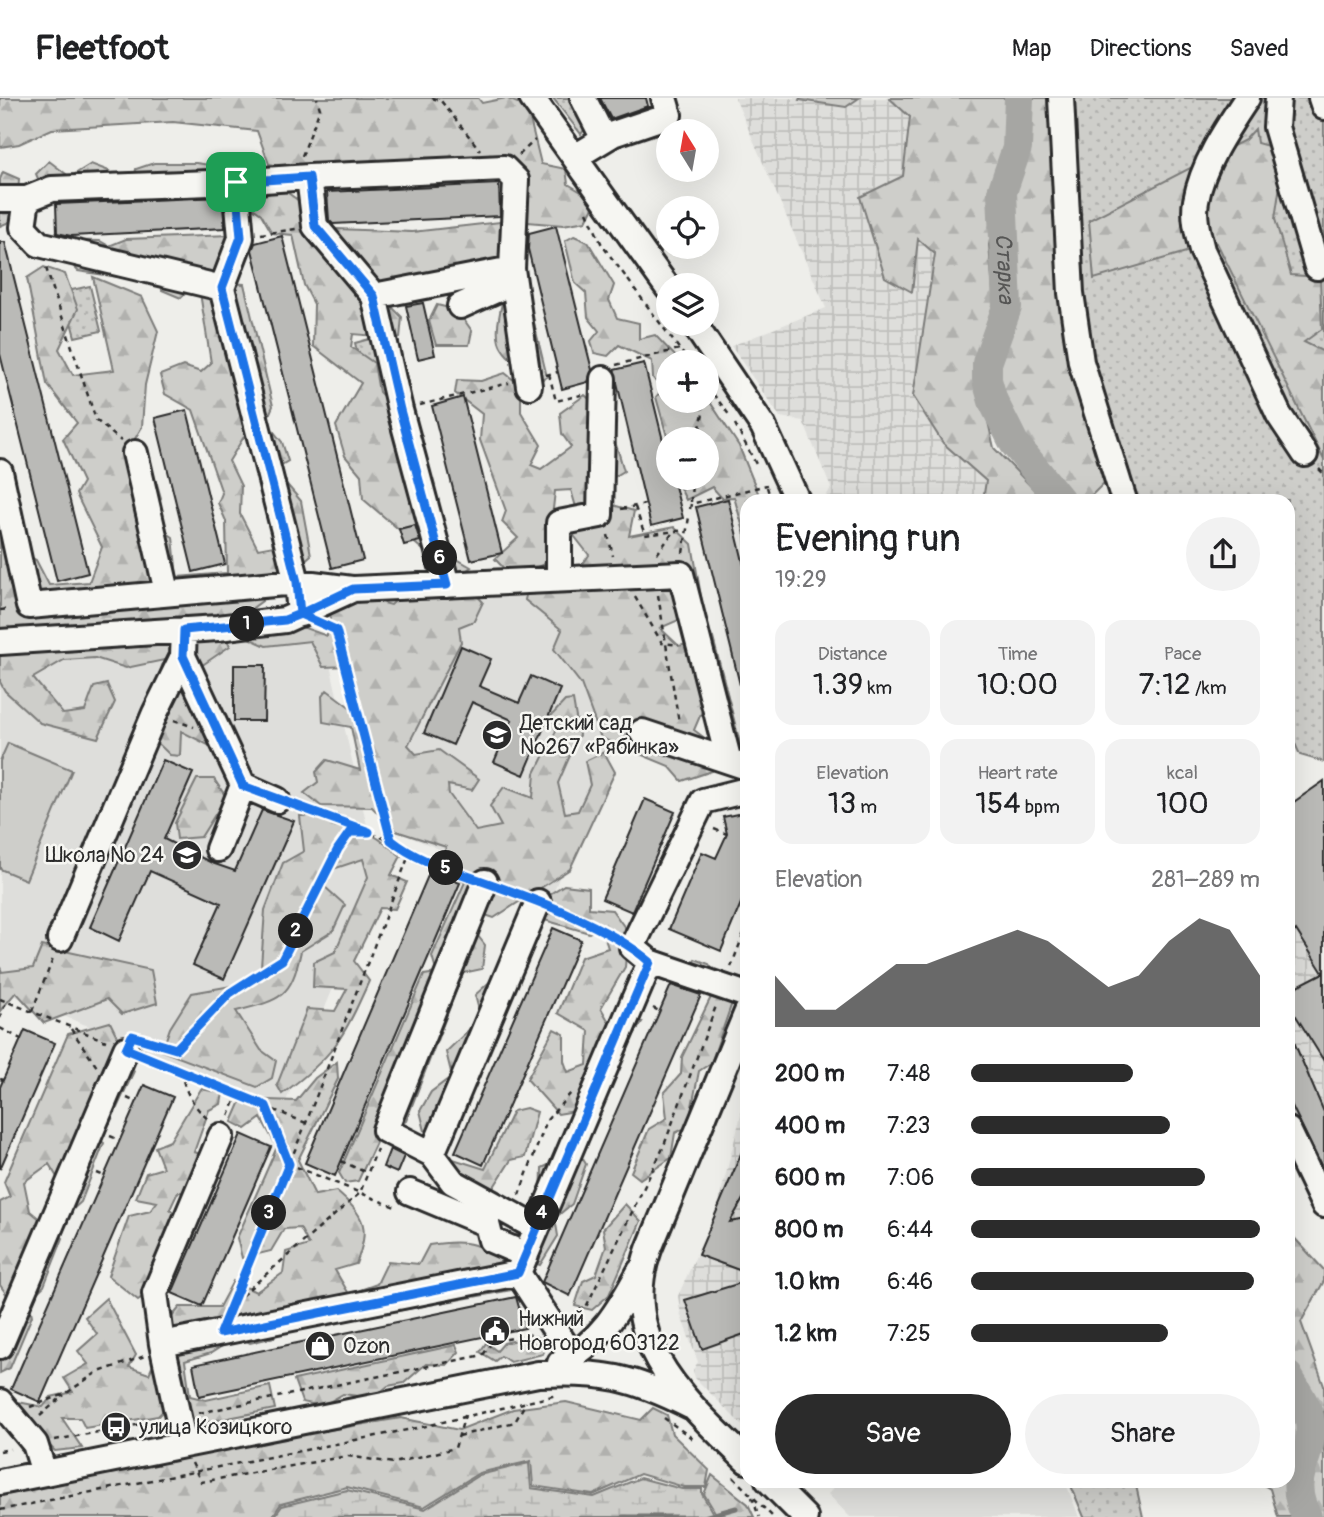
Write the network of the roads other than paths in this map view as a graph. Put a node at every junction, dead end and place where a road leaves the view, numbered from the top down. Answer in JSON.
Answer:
{"nodes":[{"id":1,"x":532,"y":98,"type":"edge"},
{"id":2,"x":583,"y":98,"type":"edge"},
{"id":3,"x":664,"y":98,"type":"edge"},
{"id":4,"x":1061,"y":98,"type":"edge"},
{"id":5,"x":1247,"y":98,"type":"edge"},
{"id":6,"x":1278,"y":98,"type":"edge"},
{"id":7,"x":1321,"y":98,"type":"edge"},
{"id":8,"x":1324,"y":107,"type":"edge"},
{"id":9,"x":604,"y":139,"type":"junction"},
{"id":10,"x":575,"y":157,"type":"junction"},
{"id":11,"x":301,"y":178,"type":"junction"},
{"id":12,"x":236,"y":182,"type":"junction"},
{"id":13,"x":0,"y":199,"type":"edge"},
{"id":14,"x":27,"y":199,"type":"junction"},
{"id":15,"x":1317,"y":267,"type":"dead end"},
{"id":16,"x":513,"y":272,"type":"junction"},
{"id":17,"x":657,"y":273,"type":"edge"},
{"id":18,"x":222,"y":288,"type":"junction"},
{"id":19,"x":374,"y":296,"type":"junction"},
{"id":20,"x":460,"y":306,"type":"dead end"},
{"id":21,"x":702,"y":336,"type":"edge"},
{"id":22,"x":607,"y":378,"type":"road end"},
{"id":23,"x":535,"y":379,"type":"road end"},
{"id":24,"x":135,"y":453,"type":"road end"},
{"id":25,"x":1305,"y":454,"type":"dead end"},
{"id":26,"x":0,"y":472,"type":"edge"},
{"id":27,"x":794,"y":494,"type":"edge"},
{"id":28,"x":1122,"y":494,"type":"edge"},
{"id":29,"x":559,"y":578,"type":"junction"},
{"id":30,"x":297,"y":582,"type":"junction"},
{"id":31,"x":447,"y":585,"type":"junction"},
{"id":32,"x":353,"y":589,"type":"junction"},
{"id":33,"x":167,"y":593,"type":"junction"},
{"id":34,"x":300,"y":614,"type":"junction"},
{"id":35,"x":184,"y":630,"type":"junction"},
{"id":36,"x":0,"y":642,"type":"edge"},
{"id":37,"x":183,"y":656,"type":"junction"},
{"id":38,"x":642,"y":732,"type":"dead end"},
{"id":39,"x":738,"y":763,"type":"edge"},
{"id":40,"x":243,"y":786,"type":"junction"},
{"id":41,"x":740,"y":792,"type":"edge"},
{"id":42,"x":277,"y":800,"type":"road end"},
{"id":43,"x":218,"y":849,"type":"dead end"},
{"id":44,"x":485,"y":882,"type":"road end"},
{"id":45,"x":538,"y":902,"type":"road end"},
{"id":46,"x":60,"y":939,"type":"road end"},
{"id":47,"x":641,"y":954,"type":"junction"},
{"id":48,"x":740,"y":992,"type":"edge"},
{"id":49,"x":740,"y":1029,"type":"edge"},
{"id":50,"x":126,"y":1049,"type":"road end"},
{"id":51,"x":222,"y":1132,"type":"road end"},
{"id":52,"x":1295,"y":1145,"type":"edge"},
{"id":53,"x":432,"y":1154,"type":"junction"},
{"id":54,"x":410,"y":1192,"type":"dead end"},
{"id":55,"x":1324,"y":1205,"type":"edge"},
{"id":56,"x":526,"y":1221,"type":"junction"},
{"id":57,"x":645,"y":1261,"type":"junction"},
{"id":58,"x":522,"y":1264,"type":"junction"},
{"id":59,"x":8,"y":1306,"type":"edge"},
{"id":60,"x":162,"y":1344,"type":"junction"},
{"id":61,"x":0,"y":1346,"type":"edge"},
{"id":62,"x":573,"y":1357,"type":"junction"},
{"id":63,"x":538,"y":1374,"type":"junction"},
{"id":64,"x":691,"y":1406,"type":"junction"},
{"id":65,"x":11,"y":1415,"type":"edge"},
{"id":66,"x":184,"y":1444,"type":"junction"},
{"id":67,"x":736,"y":1465,"type":"edge"},
{"id":68,"x":44,"y":1473,"type":"junction"},
{"id":69,"x":0,"y":1482,"type":"edge"},
{"id":70,"x":760,"y":1489,"type":"edge"},
{"id":71,"x":805,"y":1517,"type":"edge"}],
"edges":[{"from":1,"to":10,"type":"street"},
{"from":2,"to":9,"type":"street"},
{"from":3,"to":9,"type":"street"},
{"from":4,"to":28,"type":"street"},
{"from":5,"to":25,"type":"street"},
{"from":6,"to":15,"type":"street"},
{"from":7,"to":8,"type":"street"},
{"from":9,"to":10,"type":"street"},
{"from":10,"to":17,"type":"street"},
{"from":11,"to":12,"type":"street"},
{"from":11,"to":16,"type":"street"},
{"from":11,"to":19,"type":"street"},
{"from":12,"to":14,"type":"street"},
{"from":12,"to":18,"type":"street"},
{"from":13,"to":14,"type":"street"},
{"from":14,"to":18,"type":"street"},
{"from":16,"to":19,"type":"street"},
{"from":16,"to":20,"type":"street"},
{"from":16,"to":23,"type":"street"},
{"from":18,"to":30,"type":"street"},
{"from":19,"to":31,"type":"street"},
{"from":21,"to":27,"type":"street"},
{"from":22,"to":29,"type":"street"},
{"from":24,"to":33,"type":"street"},
{"from":26,"to":33,"type":"street"},
{"from":29,"to":31,"type":"street"},
{"from":29,"to":39,"type":"street"},
{"from":30,"to":32,"type":"street"},
{"from":30,"to":33,"type":"street"},
{"from":30,"to":34,"type":"street"},
{"from":31,"to":32,"type":"street"},
{"from":32,"to":34,"type":"street"},
{"from":34,"to":35,"type":"street"},
{"from":35,"to":36,"type":"street"},
{"from":35,"to":37,"type":"street"},
{"from":37,"to":40,"type":"street"},
{"from":37,"to":46,"type":"street"},
{"from":38,"to":39,"type":"street"},
{"from":40,"to":42,"type":"street"},
{"from":40,"to":43,"type":"street"},
{"from":41,"to":47,"type":"street"},
{"from":44,"to":53,"type":"street"},
{"from":45,"to":53,"type":"street"},
{"from":47,"to":48,"type":"street"},
{"from":47,"to":56,"type":"street"},
{"from":49,"to":57,"type":"street"},
{"from":50,"to":59,"type":"street"},
{"from":51,"to":60,"type":"street"},
{"from":52,"to":55,"type":"street"},
{"from":53,"to":56,"type":"street"},
{"from":54,"to":58,"type":"street"},
{"from":56,"to":58,"type":"street"},
{"from":57,"to":62,"type":"street"},
{"from":57,"to":64,"type":"street"},
{"from":58,"to":60,"type":"street"},
{"from":58,"to":62,"type":"street"},
{"from":59,"to":61,"type":"street"},
{"from":60,"to":66,"type":"street"},
{"from":62,"to":63,"type":"street"},
{"from":63,"to":64,"type":"street"},
{"from":63,"to":66,"type":"street"},
{"from":64,"to":67,"type":"street"},
{"from":65,"to":68,"type":"street"},
{"from":66,"to":68,"type":"street"},
{"from":68,"to":69,"type":"street"},
{"from":70,"to":71,"type":"street"}]}
